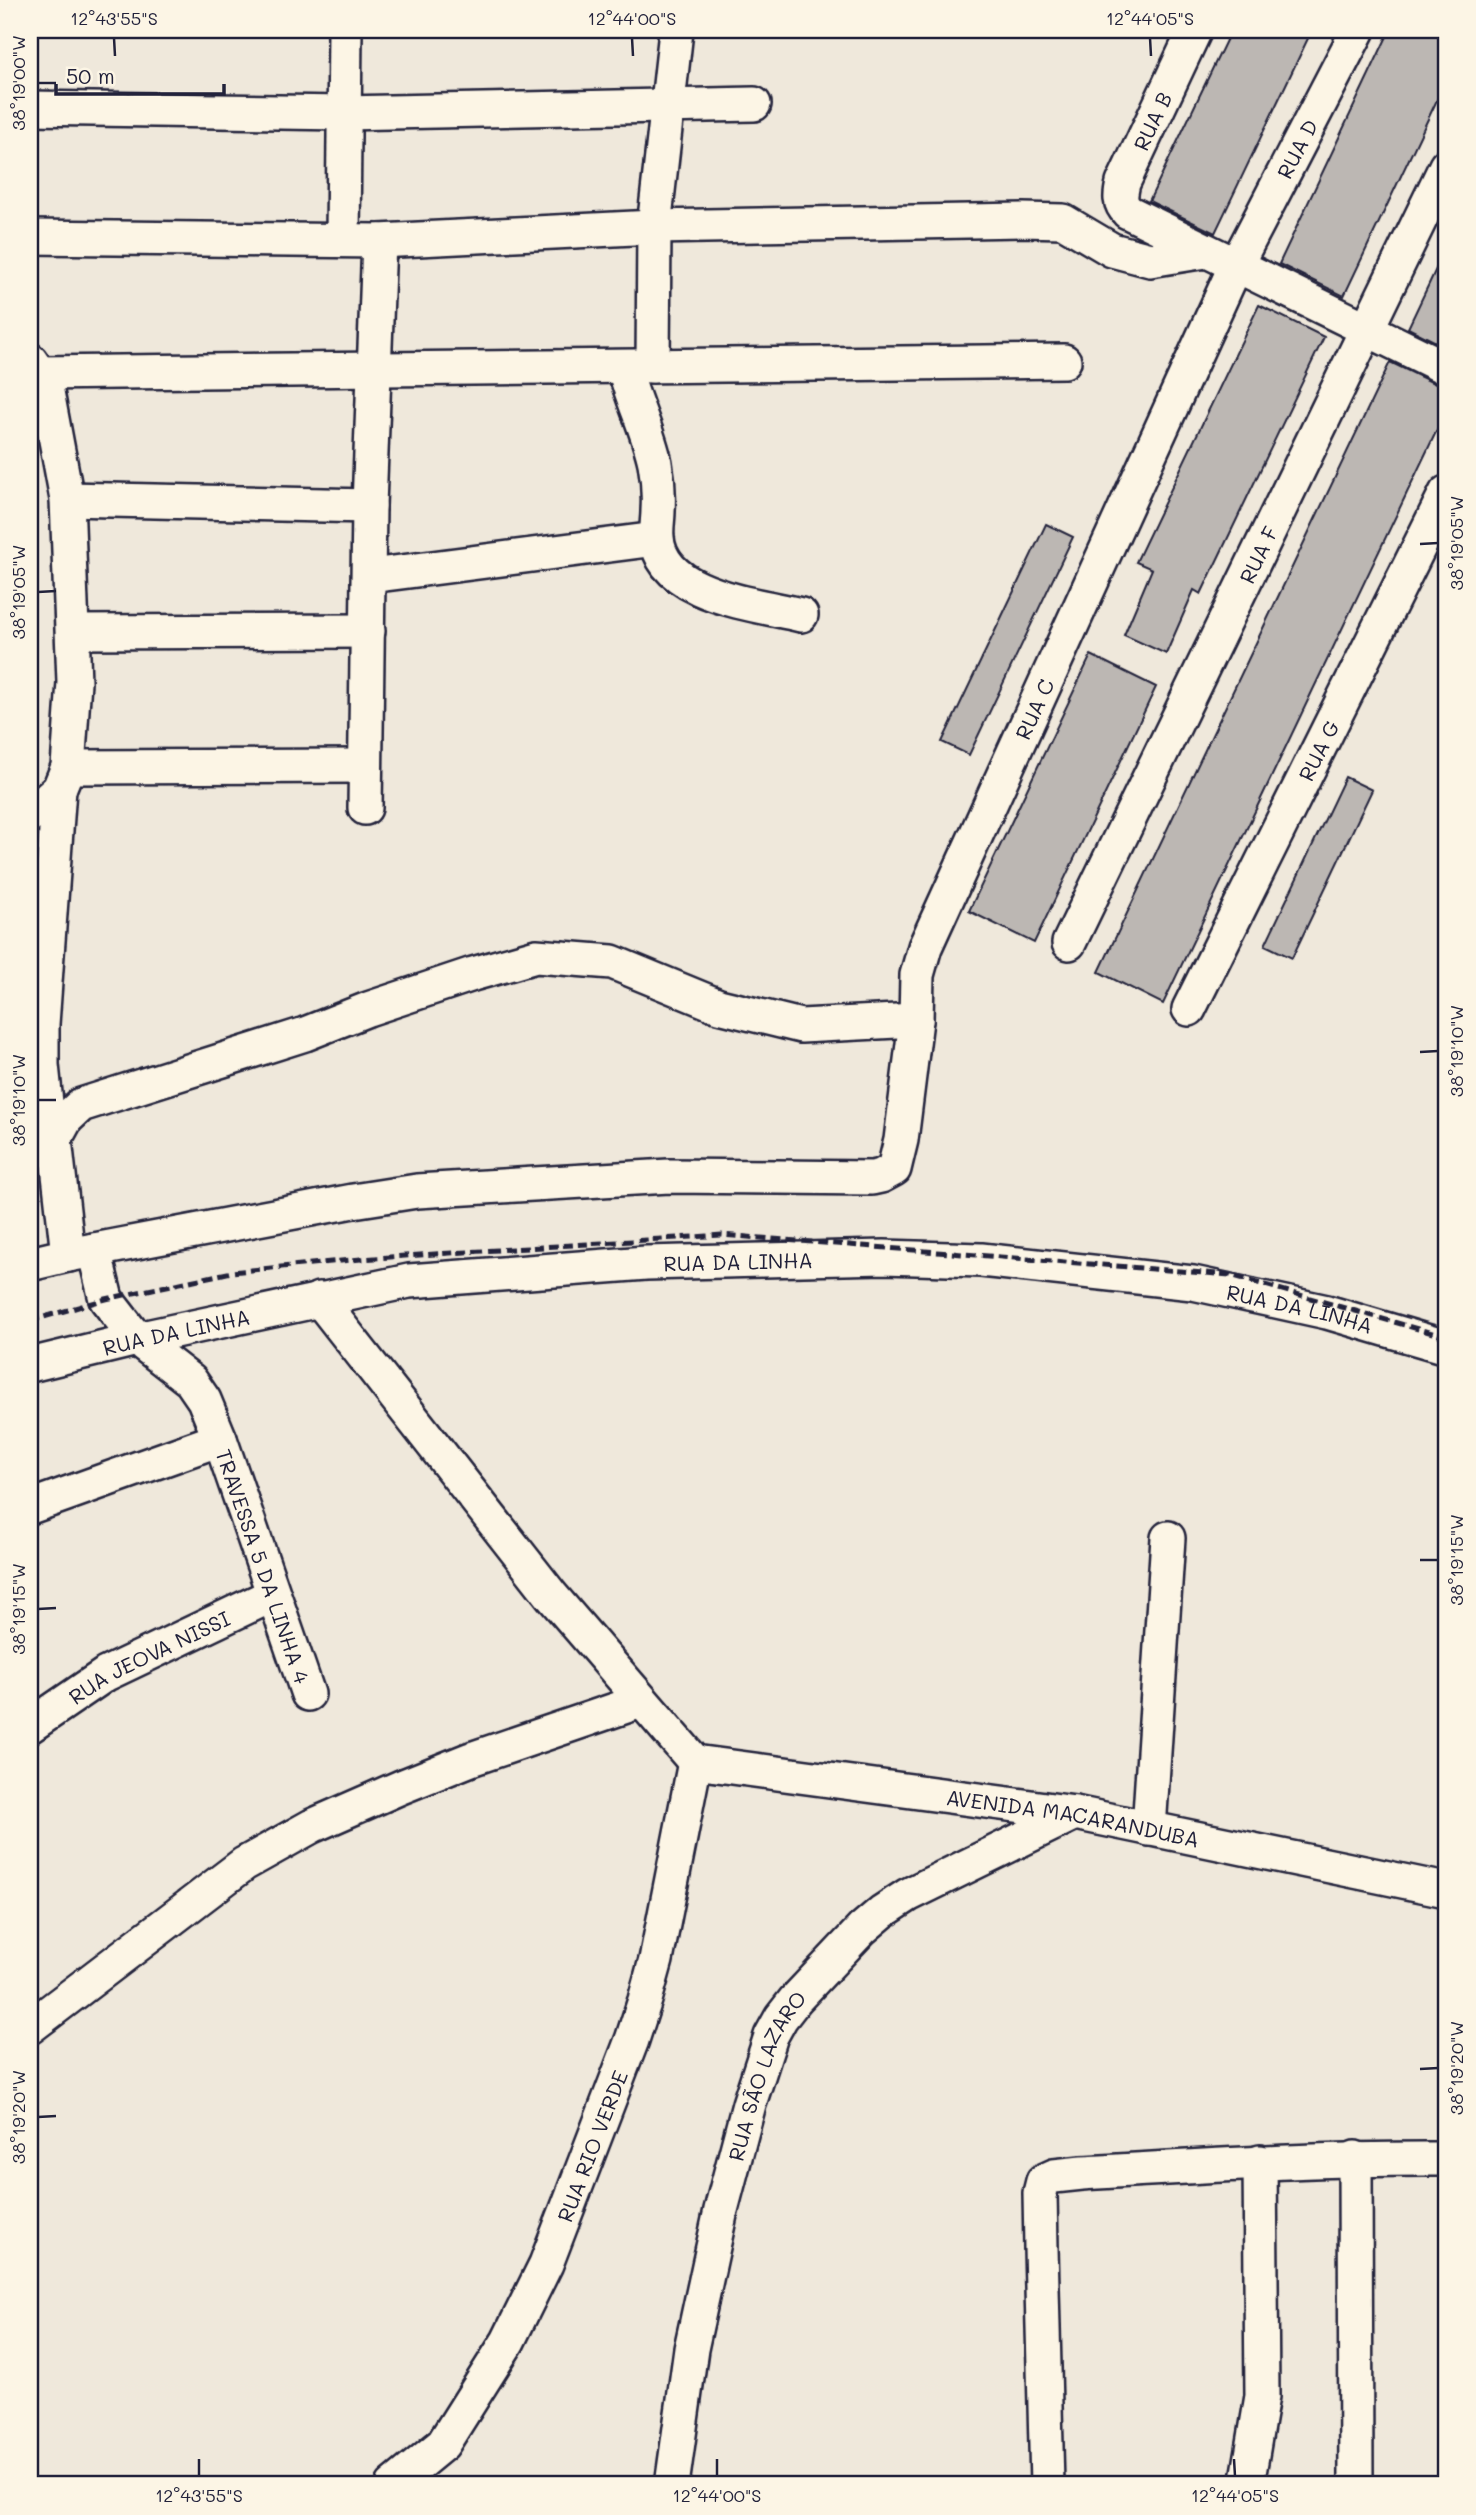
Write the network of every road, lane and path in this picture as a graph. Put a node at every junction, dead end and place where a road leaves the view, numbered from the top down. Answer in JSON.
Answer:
{"nodes":[{"id":1,"x":345,"y":30,"type":"edge"},
{"id":2,"x":676,"y":30,"type":"edge"},
{"id":3,"x":1195,"y":30,"type":"edge"},
{"id":4,"x":1358,"y":30,"type":"edge"},
{"id":5,"x":754,"y":104,"type":"dead end"},
{"id":6,"x":667,"y":106,"type":"junction"},
{"id":7,"x":30,"y":108,"type":"edge"},
{"id":8,"x":344,"y":113,"type":"junction"},
{"id":9,"x":1446,"y":166,"type":"edge"},
{"id":10,"x":654,"y":227,"type":"junction"},
{"id":11,"x":30,"y":237,"type":"edge"},
{"id":12,"x":343,"y":240,"type":"junction"},
{"id":13,"x":379,"y":241,"type":"junction"},
{"id":14,"x":1206,"y":251,"type":"junction"},
{"id":15,"x":1236,"y":265,"type":"junction"},
{"id":16,"x":1368,"y":330,"type":"junction"},
{"id":17,"x":1064,"y":361,"type":"dead end"},
{"id":18,"x":639,"y":366,"type":"junction"},
{"id":19,"x":34,"y":367,"type":"edge"},
{"id":20,"x":376,"y":369,"type":"junction"},
{"id":21,"x":1446,"y":369,"type":"edge"},
{"id":22,"x":1446,"y":493,"type":"edge"},
{"id":23,"x":67,"y":499,"type":"junction"},
{"id":24,"x":369,"y":506,"type":"junction"},
{"id":25,"x":656,"y":539,"type":"junction"},
{"id":26,"x":370,"y":576,"type":"junction"},
{"id":27,"x":801,"y":615,"type":"dead end"},
{"id":28,"x":368,"y":631,"type":"junction"},
{"id":29,"x":73,"y":632,"type":"junction"},
{"id":30,"x":365,"y":766,"type":"junction"},
{"id":31,"x":63,"y":778,"type":"junction"},
{"id":32,"x":365,"y":808,"type":"dead end"},
{"id":33,"x":30,"y":815,"type":"edge"},
{"id":34,"x":1069,"y":943,"type":"dead end"},
{"id":35,"x":1189,"y":1009,"type":"dead end"},
{"id":36,"x":916,"y":1020,"type":"junction"},
{"id":37,"x":55,"y":1139,"type":"junction"},
{"id":38,"x":81,"y":1252,"type":"junction"},
{"id":39,"x":30,"y":1264,"type":"edge"},
{"id":40,"x":319,"y":1299,"type":"junction"},
{"id":41,"x":137,"y":1339,"type":"junction"},
{"id":42,"x":1446,"y":1347,"type":"edge"},
{"id":43,"x":30,"y":1365,"type":"edge"},
{"id":44,"x":220,"y":1439,"type":"junction"},
{"id":45,"x":30,"y":1507,"type":"edge"},
{"id":46,"x":1168,"y":1538,"type":"dead end"},
{"id":47,"x":272,"y":1595,"type":"junction"},
{"id":48,"x":307,"y":1694,"type":"dead end"},
{"id":49,"x":641,"y":1701,"type":"junction"},
{"id":50,"x":30,"y":1726,"type":"edge"},
{"id":51,"x":695,"y":1762,"type":"junction"},
{"id":52,"x":1075,"y":1813,"type":"junction"},
{"id":53,"x":1149,"y":1829,"type":"junction"},
{"id":54,"x":1446,"y":1890,"type":"edge"},
{"id":55,"x":30,"y":2027,"type":"edge"},
{"id":56,"x":1355,"y":2158,"type":"junction"},
{"id":57,"x":1446,"y":2159,"type":"edge"},
{"id":58,"x":1260,"y":2162,"type":"junction"},
{"id":59,"x":393,"y":2485,"type":"edge"},
{"id":60,"x":672,"y":2485,"type":"edge"},
{"id":61,"x":1047,"y":2485,"type":"edge"},
{"id":62,"x":1247,"y":2485,"type":"edge"},
{"id":63,"x":1356,"y":2485,"type":"edge"}],
"edges":[{"from":1,"to":8,"type":"street"},
{"from":2,"to":6,"type":"street"},
{"from":3,"to":14,"type":"street","name":"RUA B"},
{"from":4,"to":15,"type":"street","name":"RUA D"},
{"from":5,"to":6,"type":"street"},
{"from":6,"to":8,"type":"street"},
{"from":6,"to":10,"type":"street"},
{"from":7,"to":8,"type":"street"},
{"from":8,"to":12,"type":"street"},
{"from":9,"to":16,"type":"street","name":"RUA F"},
{"from":10,"to":13,"type":"street"},
{"from":10,"to":14,"type":"street"},
{"from":10,"to":18,"type":"street"},
{"from":11,"to":12,"type":"street"},
{"from":12,"to":13,"type":"street"},
{"from":13,"to":20,"type":"street"},
{"from":14,"to":15,"type":"street"},
{"from":15,"to":16,"type":"street"},
{"from":15,"to":36,"type":"street","name":"RUA C"},
{"from":16,"to":21,"type":"street"},
{"from":16,"to":34,"type":"street","name":"RUA F"},
{"from":17,"to":18,"type":"street"},
{"from":18,"to":20,"type":"street"},
{"from":18,"to":25,"type":"street"},
{"from":19,"to":20,"type":"street"},
{"from":19,"to":23,"type":"street","name":"TRAVESSA 5 DA LINHA 4"},
{"from":20,"to":24,"type":"street"},
{"from":22,"to":35,"type":"street","name":"RUA G"},
{"from":23,"to":24,"type":"street"},
{"from":23,"to":29,"type":"street","name":"TRAVESSA 5 DA LINHA 4"},
{"from":24,"to":26,"type":"street"},
{"from":25,"to":26,"type":"street"},
{"from":25,"to":27,"type":"street"},
{"from":26,"to":28,"type":"street"},
{"from":28,"to":29,"type":"street"},
{"from":28,"to":30,"type":"street"},
{"from":29,"to":31,"type":"street","name":"TRAVESSA 5 DA LINHA 4"},
{"from":30,"to":31,"type":"street"},
{"from":30,"to":32,"type":"street"},
{"from":31,"to":33,"type":"street"},
{"from":31,"to":37,"type":"street","name":"TRAVESSA 5 DA LINHA 4"},
{"from":36,"to":37,"type":"street"},
{"from":36,"to":38,"type":"street","name":"RUA C"},
{"from":37,"to":38,"type":"street","name":"TRAVESSA 5 DA LINHA 4"},
{"from":38,"to":39,"type":"street"},
{"from":38,"to":41,"type":"street","name":"TRAVESSA 5 DA LINHA 4"},
{"from":40,"to":41,"type":"street","name":"RUA DA LINHA"},
{"from":40,"to":42,"type":"street","name":"RUA DA LINHA"},
{"from":40,"to":49,"type":"street"},
{"from":41,"to":43,"type":"street","name":"RUA DA LINHA"},
{"from":41,"to":44,"type":"street","name":"TRAVESSA 5 DA LINHA 4"},
{"from":44,"to":45,"type":"street"},
{"from":44,"to":47,"type":"street","name":"TRAVESSA 5 DA LINHA 4"},
{"from":46,"to":53,"type":"street"},
{"from":47,"to":48,"type":"street","name":"TRAVESSA 5 DA LINHA 4"},
{"from":47,"to":50,"type":"street","name":"RUA JEOVA NISSI"},
{"from":49,"to":51,"type":"street"},
{"from":49,"to":55,"type":"street"},
{"from":51,"to":52,"type":"street","name":"AVENIDA MACARANDUBA"},
{"from":51,"to":59,"type":"street","name":"RUA RIO VERDE"},
{"from":52,"to":53,"type":"street","name":"AVENIDA MACARANDUBA"},
{"from":52,"to":60,"type":"street","name":"RUA SÃO LAZARO"},
{"from":53,"to":54,"type":"street","name":"AVENIDA MACARANDUBA"},
{"from":56,"to":57,"type":"street"},
{"from":56,"to":58,"type":"street"},
{"from":56,"to":63,"type":"street"},
{"from":58,"to":61,"type":"street"},
{"from":58,"to":62,"type":"street"}]}
